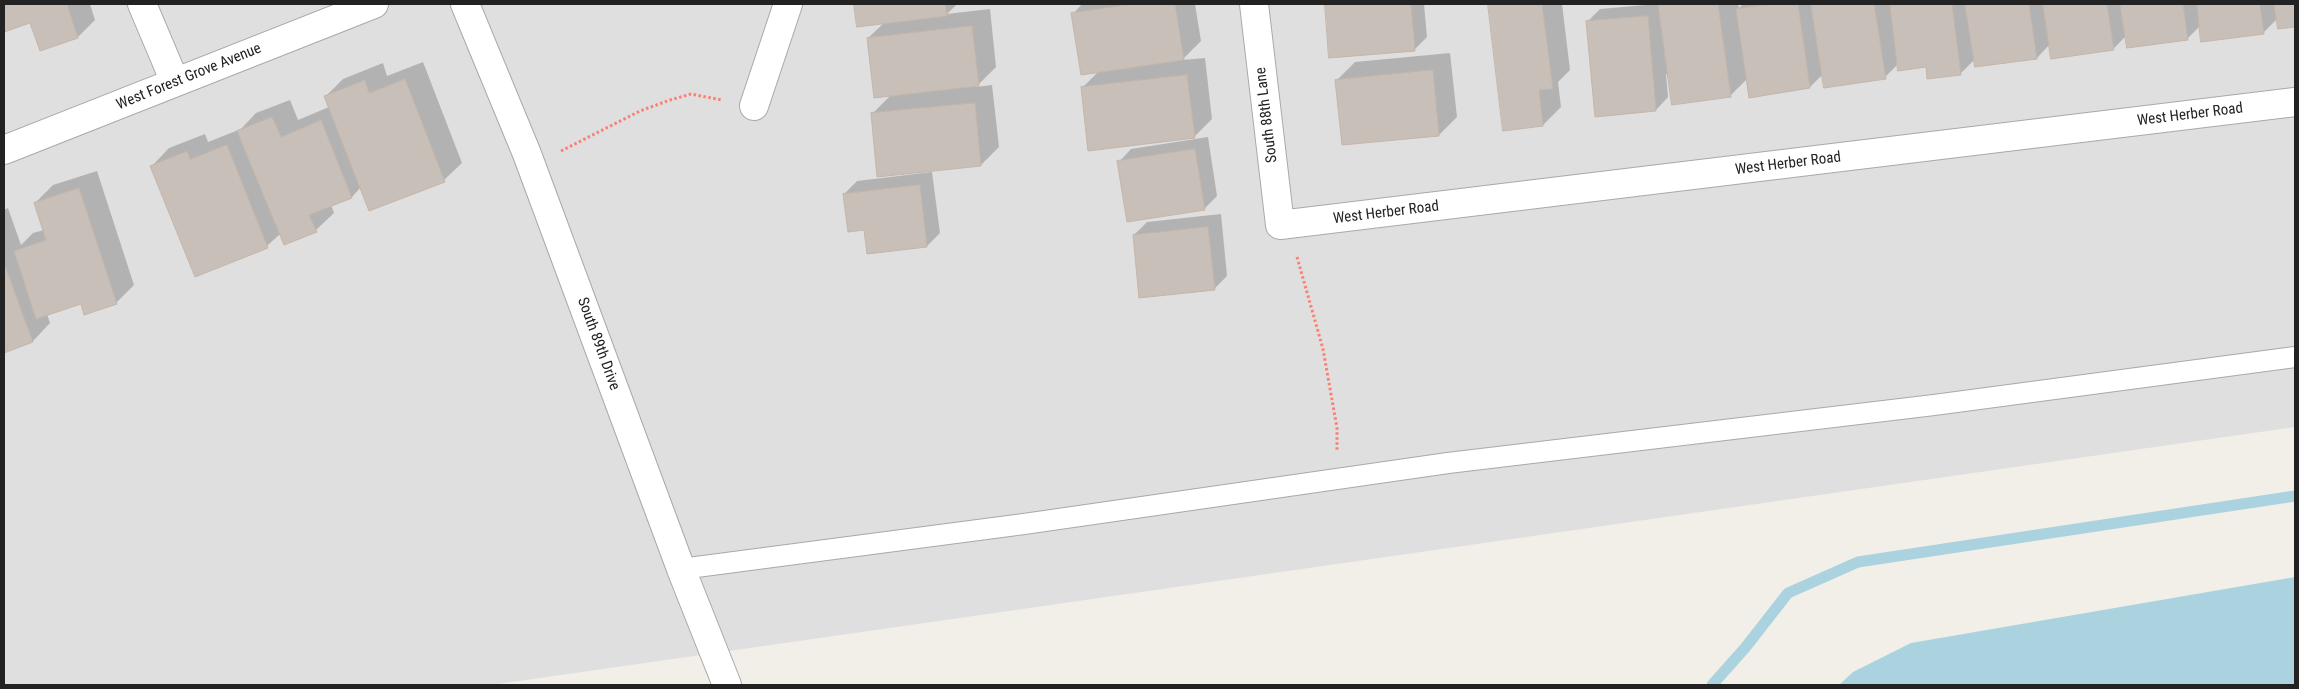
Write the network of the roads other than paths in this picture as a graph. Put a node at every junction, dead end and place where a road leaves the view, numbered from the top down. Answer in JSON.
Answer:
{"nodes":[{"id":1,"x":142,"y":4,"type":"edge"},
{"id":2,"x":374,"y":4,"type":"edge"},
{"id":3,"x":465,"y":4,"type":"edge"},
{"id":4,"x":788,"y":4,"type":"edge"},
{"id":5,"x":1254,"y":4,"type":"edge"},
{"id":6,"x":175,"y":82,"type":"junction"},
{"id":7,"x":2295,"y":102,"type":"edge"},
{"id":8,"x":754,"y":106,"type":"road end"},
{"id":9,"x":4,"y":150,"type":"edge"},
{"id":10,"x":1280,"y":225,"type":"joint"},
{"id":11,"x":2295,"y":357,"type":"edge"},
{"id":12,"x":681,"y":569,"type":"junction"},
{"id":13,"x":727,"y":685,"type":"edge"}],
"edges":[{"from":1,"to":6,"type":"street"},
{"from":2,"to":6,"type":"street","name":"West Forest Grove Avenue"},
{"from":3,"to":12,"type":"street","name":"South 89th Drive"},
{"from":4,"to":8,"type":"street"},
{"from":5,"to":10,"type":"street","name":"South 88th Lane"},
{"from":6,"to":9,"type":"street","name":"West Forest Grove Avenue"},
{"from":7,"to":10,"type":"street","name":"West Herber Road"},
{"from":11,"to":12,"type":"lane"},
{"from":12,"to":13,"type":"street","name":"South 89th Drive"}]}
